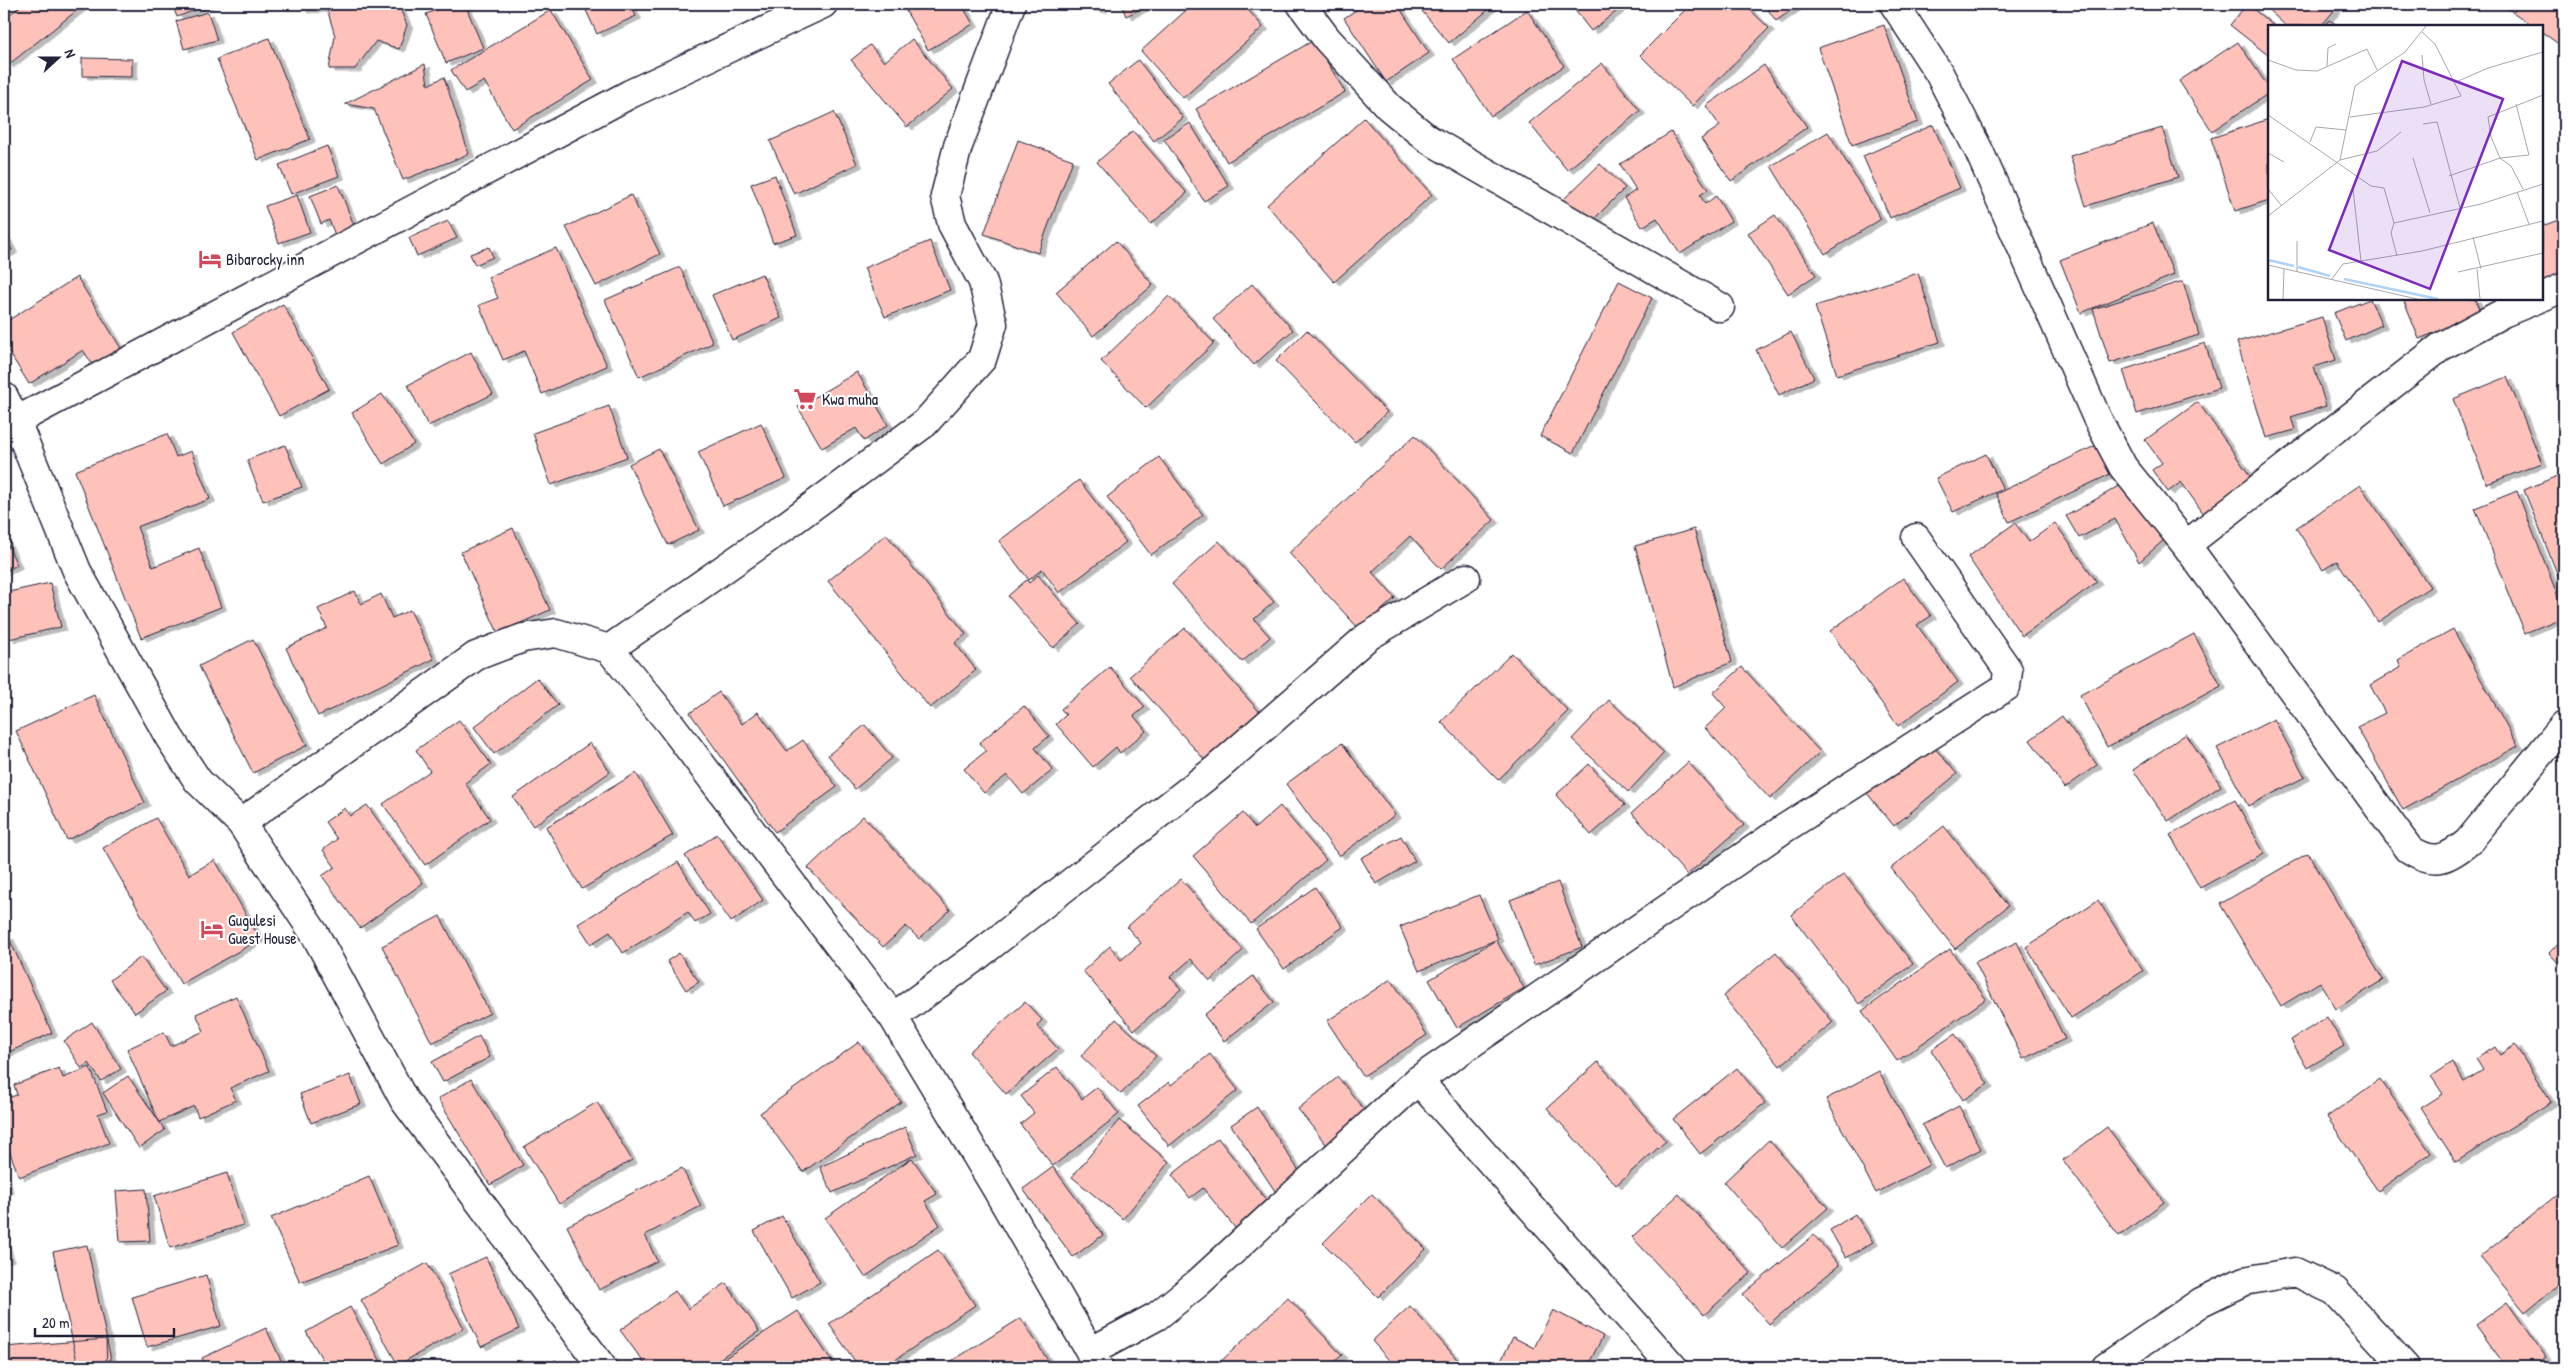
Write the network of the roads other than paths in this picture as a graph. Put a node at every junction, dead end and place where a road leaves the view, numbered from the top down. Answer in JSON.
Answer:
{"nodes":[{"id":1,"x":823,"y":4,"type":"edge"},
{"id":2,"x":1011,"y":4,"type":"edge"},
{"id":3,"x":1301,"y":4,"type":"edge"},
{"id":4,"x":1894,"y":4,"type":"edge"},
{"id":5,"x":2564,"y":288,"type":"edge"},
{"id":6,"x":2543,"y":297,"type":"edge"},
{"id":7,"x":2535,"y":300,"type":"edge"},
{"id":8,"x":1720,"y":307,"type":"dead end"},
{"id":9,"x":4,"y":397,"type":"edge"},
{"id":10,"x":16,"y":421,"type":"junction"},
{"id":11,"x":1916,"y":538,"type":"dead end"},
{"id":12,"x":2186,"y":545,"type":"junction"},
{"id":13,"x":1466,"y":578,"type":"dead end"},
{"id":14,"x":609,"y":649,"type":"junction"},
{"id":15,"x":2562,"y":732,"type":"edge"},
{"id":16,"x":241,"y":822,"type":"junction"},
{"id":17,"x":892,"y":1017,"type":"junction"},
{"id":18,"x":1418,"y":1080,"type":"junction"},
{"id":19,"x":1094,"y":1359,"type":"edge"},
{"id":20,"x":602,"y":1367,"type":"edge"},
{"id":21,"x":1673,"y":1367,"type":"edge"},
{"id":22,"x":2106,"y":1367,"type":"edge"},
{"id":23,"x":2405,"y":1367,"type":"edge"}],
"edges":[{"from":1,"to":10,"type":"street"},
{"from":2,"to":14,"type":"street"},
{"from":3,"to":8,"type":"street"},
{"from":4,"to":12,"type":"street"},
{"from":5,"to":6,"type":"street"},
{"from":7,"to":12,"type":"street"},
{"from":9,"to":10,"type":"street"},
{"from":10,"to":16,"type":"street"},
{"from":11,"to":18,"type":"street"},
{"from":12,"to":15,"type":"street"},
{"from":13,"to":17,"type":"street"},
{"from":14,"to":16,"type":"street"},
{"from":14,"to":17,"type":"street"},
{"from":16,"to":20,"type":"street"},
{"from":17,"to":19,"type":"street"},
{"from":18,"to":19,"type":"street"},
{"from":18,"to":21,"type":"street"},
{"from":22,"to":23,"type":"street"}]}
